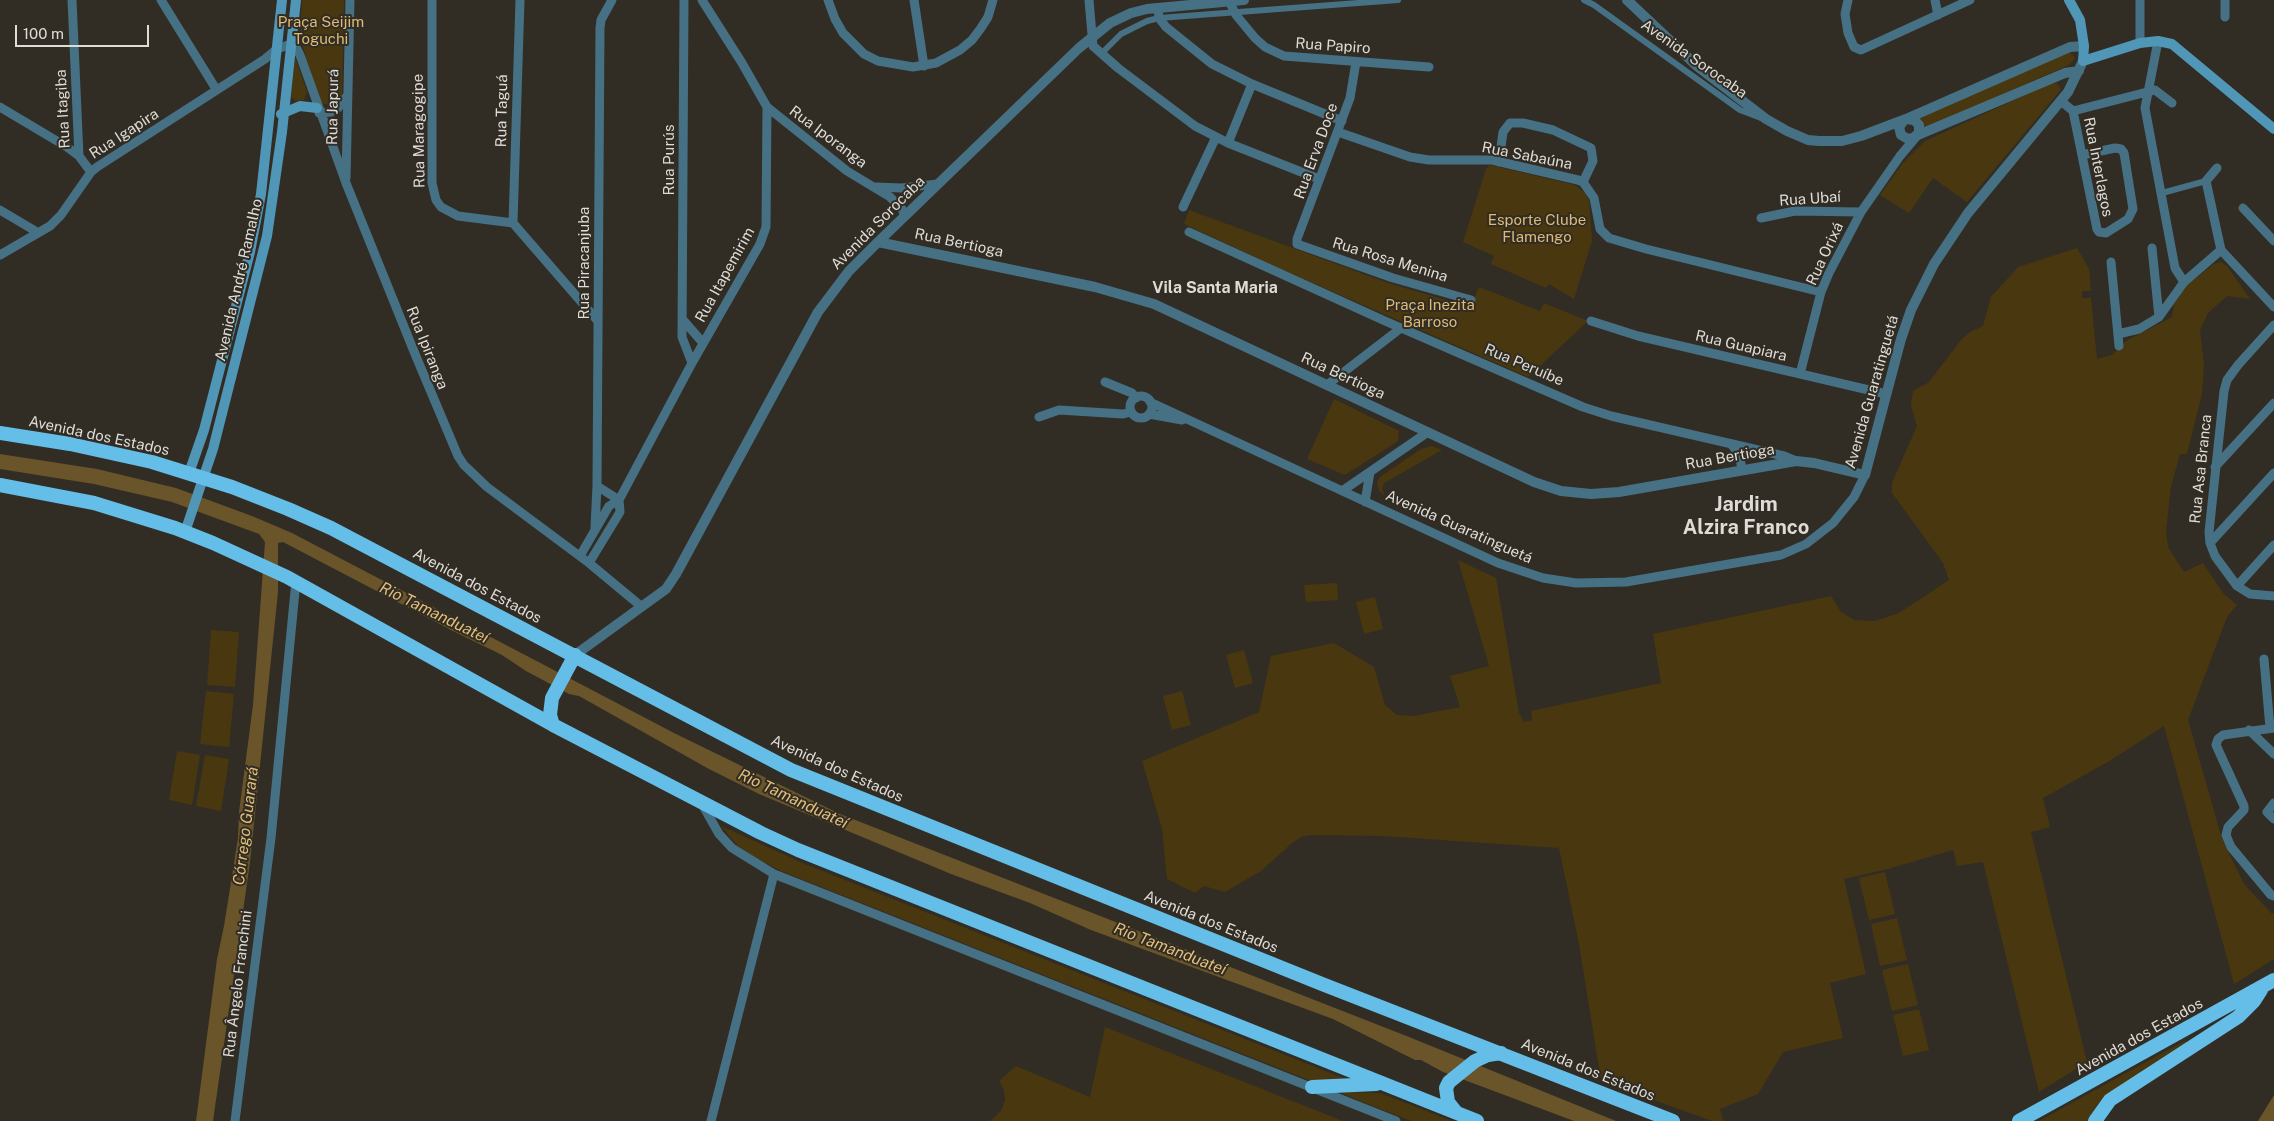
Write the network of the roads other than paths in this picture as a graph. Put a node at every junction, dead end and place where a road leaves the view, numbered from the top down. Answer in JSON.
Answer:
{"nodes":[{"id":1,"x":72,"y":0,"type":"edge"},
{"id":2,"x":161,"y":0,"type":"edge"},
{"id":3,"x":282,"y":0,"type":"edge"},
{"id":4,"x":296,"y":0,"type":"edge"},
{"id":5,"x":350,"y":0,"type":"edge"},
{"id":6,"x":432,"y":0,"type":"edge"},
{"id":7,"x":520,"y":0,"type":"edge"},
{"id":8,"x":684,"y":0,"type":"edge"},
{"id":9,"x":702,"y":0,"type":"edge"},
{"id":10,"x":828,"y":0,"type":"edge"},
{"id":11,"x":914,"y":0,"type":"edge"},
{"id":12,"x":993,"y":0,"type":"edge"},
{"id":13,"x":1089,"y":0,"type":"edge"},
{"id":14,"x":1244,"y":0,"type":"edge"},
{"id":15,"x":1398,"y":0,"type":"edge"},
{"id":16,"x":1584,"y":0,"type":"edge"},
{"id":17,"x":1627,"y":0,"type":"edge"},
{"id":18,"x":1848,"y":0,"type":"edge"},
{"id":19,"x":1934,"y":0,"type":"edge"},
{"id":20,"x":1970,"y":0,"type":"edge"},
{"id":21,"x":2069,"y":0,"type":"edge"},
{"id":22,"x":2140,"y":0,"type":"edge"},
{"id":23,"x":2225,"y":0,"type":"edge"},
{"id":24,"x":608,"y":1,"type":"edge"},
{"id":25,"x":1229,"y":1,"type":"junction"},
{"id":26,"x":1234,"y":12,"type":"junction"},
{"id":27,"x":1158,"y":13,"type":"junction"},
{"id":28,"x":1938,"y":14,"type":"junction"},
{"id":29,"x":2225,"y":17,"type":"dead end"},
{"id":30,"x":1092,"y":36,"type":"junction"},
{"id":31,"x":2158,"y":41,"type":"junction"},
{"id":32,"x":291,"y":44,"type":"junction"},
{"id":33,"x":2140,"y":44,"type":"junction"},
{"id":34,"x":2084,"y":46,"type":"junction"},
{"id":35,"x":277,"y":49,"type":"junction"},
{"id":36,"x":1101,"y":54,"type":"junction"},
{"id":37,"x":1356,"y":62,"type":"junction"},
{"id":38,"x":924,"y":66,"type":"junction"},
{"id":39,"x":2081,"y":66,"type":"junction"},
{"id":40,"x":1429,"y":67,"type":"dead end"},
{"id":41,"x":1252,"y":84,"type":"junction"},
{"id":42,"x":216,"y":89,"type":"junction"},
{"id":43,"x":2147,"y":92,"type":"junction"},
{"id":44,"x":347,"y":96,"type":"junction"},
{"id":45,"x":2061,"y":101,"type":"junction"},
{"id":46,"x":2172,"y":103,"type":"dead end"},
{"id":47,"x":0,"y":108,"type":"edge"},
{"id":48,"x":767,"y":108,"type":"junction"},
{"id":49,"x":270,"y":110,"type":"junction"},
{"id":50,"x":318,"y":110,"type":"junction"},
{"id":51,"x":2073,"y":111,"type":"junction"},
{"id":52,"x":284,"y":114,"type":"junction"},
{"id":53,"x":1766,"y":119,"type":"junction"},
{"id":54,"x":1905,"y":120,"type":"junction"},
{"id":55,"x":1342,"y":121,"type":"junction"},
{"id":56,"x":2274,"y":129,"type":"edge"},
{"id":57,"x":1877,"y":130,"type":"junction"},
{"id":58,"x":1338,"y":132,"type":"junction"},
{"id":59,"x":1901,"y":136,"type":"junction"},
{"id":60,"x":1917,"y":136,"type":"junction"},
{"id":61,"x":1216,"y":138,"type":"junction"},
{"id":62,"x":1228,"y":143,"type":"junction"},
{"id":63,"x":2082,"y":155,"type":"junction"},
{"id":64,"x":79,"y":156,"type":"junction"},
{"id":65,"x":1900,"y":156,"type":"junction"},
{"id":66,"x":1499,"y":162,"type":"junction"},
{"id":67,"x":2217,"y":168,"type":"dead end"},
{"id":68,"x":91,"y":172,"type":"junction"},
{"id":69,"x":1319,"y":179,"type":"junction"},
{"id":70,"x":2206,"y":181,"type":"junction"},
{"id":71,"x":1583,"y":182,"type":"junction"},
{"id":72,"x":346,"y":184,"type":"junction"},
{"id":73,"x":938,"y":184,"type":"junction"},
{"id":74,"x":873,"y":187,"type":"junction"},
{"id":75,"x":2162,"y":192,"type":"junction"},
{"id":76,"x":1183,"y":207,"type":"dead end"},
{"id":77,"x":2243,"y":208,"type":"dead end"},
{"id":78,"x":0,"y":210,"type":"edge"},
{"id":79,"x":1861,"y":212,"type":"junction"},
{"id":80,"x":905,"y":216,"type":"junction"},
{"id":81,"x":1762,"y":218,"type":"dead end"},
{"id":82,"x":513,"y":223,"type":"junction"},
{"id":83,"x":37,"y":232,"type":"junction"},
{"id":84,"x":1189,"y":232,"type":"dead end"},
{"id":85,"x":2274,"y":241,"type":"edge"},
{"id":86,"x":878,"y":242,"type":"junction"},
{"id":87,"x":1300,"y":246,"type":"joint"},
{"id":88,"x":2152,"y":248,"type":"dead end"},
{"id":89,"x":2221,"y":250,"type":"junction"},
{"id":90,"x":0,"y":255,"type":"edge"},
{"id":91,"x":2111,"y":262,"type":"dead end"},
{"id":92,"x":2184,"y":282,"type":"junction"},
{"id":93,"x":1821,"y":292,"type":"junction"},
{"id":94,"x":1471,"y":300,"type":"dead end"},
{"id":95,"x":2274,"y":307,"type":"edge"},
{"id":96,"x":2159,"y":317,"type":"junction"},
{"id":97,"x":597,"y":320,"type":"junction"},
{"id":98,"x":684,"y":321,"type":"junction"},
{"id":99,"x":1591,"y":321,"type":"dead end"},
{"id":100,"x":2274,"y":325,"type":"edge"},
{"id":101,"x":1401,"y":328,"type":"junction"},
{"id":102,"x":2118,"y":334,"type":"junction"},
{"id":103,"x":703,"y":343,"type":"junction"},
{"id":104,"x":2119,"y":346,"type":"dead end"},
{"id":105,"x":692,"y":363,"type":"junction"},
{"id":106,"x":1800,"y":374,"type":"junction"},
{"id":107,"x":1105,"y":382,"type":"dead end"},
{"id":108,"x":1327,"y":385,"type":"junction"},
{"id":109,"x":1886,"y":394,"type":"junction"},
{"id":110,"x":1136,"y":398,"type":"junction"},
{"id":111,"x":1150,"y":402,"type":"junction"},
{"id":112,"x":2274,"y":403,"type":"edge"},
{"id":113,"x":1131,"y":412,"type":"junction"},
{"id":114,"x":1149,"y":414,"type":"junction"},
{"id":115,"x":1039,"y":417,"type":"dead end"},
{"id":116,"x":1190,"y":421,"type":"junction"},
{"id":117,"x":1428,"y":432,"type":"junction"},
{"id":118,"x":0,"y":433,"type":"edge"},
{"id":119,"x":1731,"y":444,"type":"junction"},
{"id":120,"x":1796,"y":461,"type":"junction"},
{"id":121,"x":2215,"y":467,"type":"junction"},
{"id":122,"x":1742,"y":470,"type":"junction"},
{"id":123,"x":1370,"y":472,"type":"junction"},
{"id":124,"x":189,"y":473,"type":"junction"},
{"id":125,"x":2274,"y":473,"type":"edge"},
{"id":126,"x":1865,"y":475,"type":"junction"},
{"id":127,"x":201,"y":484,"type":"junction"},
{"id":128,"x":0,"y":485,"type":"edge"},
{"id":129,"x":597,"y":486,"type":"junction"},
{"id":130,"x":1342,"y":491,"type":"junction"},
{"id":131,"x":620,"y":500,"type":"junction"},
{"id":132,"x":1365,"y":502,"type":"junction"},
{"id":133,"x":188,"y":525,"type":"junction"},
{"id":134,"x":595,"y":529,"type":"junction"},
{"id":135,"x":2210,"y":543,"type":"junction"},
{"id":136,"x":2274,"y":545,"type":"edge"},
{"id":137,"x":580,"y":556,"type":"junction"},
{"id":138,"x":589,"y":563,"type":"junction"},
{"id":139,"x":292,"y":579,"type":"junction"},
{"id":140,"x":2237,"y":586,"type":"junction"},
{"id":141,"x":2274,"y":596,"type":"edge"},
{"id":142,"x":642,"y":607,"type":"junction"},
{"id":143,"x":575,"y":655,"type":"junction"},
{"id":144,"x":2264,"y":659,"type":"dead end"},
{"id":145,"x":553,"y":725,"type":"junction"},
{"id":146,"x":2272,"y":728,"type":"edge"},
{"id":147,"x":2249,"y":730,"type":"junction"},
{"id":148,"x":2274,"y":754,"type":"edge"},
{"id":149,"x":702,"y":804,"type":"junction"},
{"id":150,"x":2274,"y":804,"type":"edge"},
{"id":151,"x":2274,"y":819,"type":"edge"},
{"id":152,"x":774,"y":874,"type":"junction"},
{"id":153,"x":2274,"y":896,"type":"edge"},
{"id":154,"x":2268,"y":983,"type":"edge"},
{"id":155,"x":1501,"y":1053,"type":"junction"},
{"id":156,"x":1381,"y":1084,"type":"junction"},
{"id":157,"x":1312,"y":1087,"type":"junction"},
{"id":158,"x":1456,"y":1112,"type":"junction"},
{"id":159,"x":235,"y":1121,"type":"edge"},
{"id":160,"x":711,"y":1121,"type":"edge"},
{"id":161,"x":1396,"y":1121,"type":"edge"},
{"id":162,"x":1477,"y":1121,"type":"edge"},
{"id":163,"x":1673,"y":1121,"type":"edge"},
{"id":164,"x":2019,"y":1121,"type":"edge"},
{"id":165,"x":2095,"y":1121,"type":"edge"}],
"edges":[{"from":1,"to":64,"type":"street","name":"Rua Itagiba"},
{"from":2,"to":42,"type":"street"},
{"from":3,"to":35,"type":"main road","name":"Avenida André Ramalho"},
{"from":4,"to":32,"type":"main road","name":"Avenida André Ramalho"},
{"from":5,"to":44,"type":"street","name":"Rua Japurá"},
{"from":6,"to":82,"type":"street","name":"Rua Maragogipe"},
{"from":7,"to":82,"type":"street","name":"Rua Taguá"},
{"from":8,"to":98,"type":"street","name":"Rua Purús"},
{"from":9,"to":48,"type":"street","name":"Rua Itapemirim"},
{"from":10,"to":38,"type":"street"},
{"from":11,"to":38,"type":"street"},
{"from":12,"to":38,"type":"street"},
{"from":13,"to":30,"type":"street"},
{"from":14,"to":25,"type":"street","name":"Avenida Sorocaba"},
{"from":15,"to":26,"type":"street","name":"Avenida Sorocaba"},
{"from":16,"to":53,"type":"street","name":"Avenida Sorocaba"},
{"from":17,"to":53,"type":"street","name":"Avenida Sorocaba"},
{"from":18,"to":28,"type":"street"},
{"from":19,"to":28,"type":"street"},
{"from":20,"to":28,"type":"street"},
{"from":21,"to":34,"type":"main road","name":"Avenida Guaratinguetá"},
{"from":22,"to":33,"type":"street"},
{"from":23,"to":29,"type":"street"},
{"from":24,"to":97,"type":"street","name":"Rua Piracanjuba"},
{"from":25,"to":26,"type":"street","name":"Rua Papiro"},
{"from":25,"to":27,"type":"street","name":"Avenida Sorocaba"},
{"from":26,"to":27,"type":"street","name":"Avenida Sorocaba"},
{"from":26,"to":37,"type":"street","name":"Rua Papiro"},
{"from":27,"to":30,"type":"street","name":"Avenida Sorocaba"},
{"from":27,"to":36,"type":"street"},
{"from":27,"to":41,"type":"street"},
{"from":30,"to":36,"type":"street"},
{"from":30,"to":73,"type":"street","name":"Avenida Sorocaba"},
{"from":31,"to":33,"type":"main road"},
{"from":31,"to":43,"type":"street"},
{"from":31,"to":56,"type":"main road"},
{"from":32,"to":35,"type":"street"},
{"from":32,"to":50,"type":"street","name":"Rua Ipiranga"},
{"from":32,"to":52,"type":"main road","name":"Avenida André Ramalho"},
{"from":33,"to":39,"type":"main road"},
{"from":34,"to":39,"type":"main road","name":"Avenida Guaratinguetá"},
{"from":34,"to":54,"type":"street","name":"Avenida Sorocaba"},
{"from":35,"to":42,"type":"street","name":"Rua Igapira"},
{"from":35,"to":49,"type":"main road","name":"Avenida André Ramalho"},
{"from":36,"to":61,"type":"street"},
{"from":37,"to":40,"type":"street","name":"Rua Papiro"},
{"from":37,"to":55,"type":"street","name":"Rua Erva Doce"},
{"from":39,"to":45,"type":"street","name":"Avenida Guaratinguetá"},
{"from":39,"to":60,"type":"street"},
{"from":41,"to":55,"type":"street"},
{"from":41,"to":62,"type":"street"},
{"from":42,"to":68,"type":"street","name":"Rua Igapira"},
{"from":43,"to":46,"type":"street"},
{"from":43,"to":51,"type":"street"},
{"from":43,"to":75,"type":"street"},
{"from":44,"to":50,"type":"street"},
{"from":44,"to":72,"type":"street","name":"Rua Japurá"},
{"from":45,"to":51,"type":"street"},
{"from":45,"to":109,"type":"street","name":"Avenida Guaratinguetá"},
{"from":47,"to":64,"type":"street"},
{"from":48,"to":74,"type":"street","name":"Rua Iporanga"},
{"from":48,"to":103,"type":"street","name":"Rua Itapemirim"},
{"from":49,"to":52,"type":"main road"},
{"from":49,"to":124,"type":"main road","name":"Avenida André Ramalho"},
{"from":50,"to":52,"type":"main road"},
{"from":50,"to":72,"type":"street","name":"Rua Ipiranga"},
{"from":51,"to":63,"type":"street","name":"Rua Interlagos"},
{"from":52,"to":127,"type":"main road","name":"Avenida André Ramalho"},
{"from":53,"to":57,"type":"street","name":"Avenida Sorocaba"},
{"from":54,"to":57,"type":"street","name":"Avenida Sorocaba"},
{"from":54,"to":59,"type":"street"},
{"from":54,"to":60,"type":"street"},
{"from":55,"to":58,"type":"street","name":"Rua Erva Doce"},
{"from":57,"to":59,"type":"street"},
{"from":58,"to":66,"type":"street","name":"Rua Sabaúna"},
{"from":58,"to":69,"type":"street","name":"Rua Erva Doce"},
{"from":59,"to":60,"type":"street"},
{"from":59,"to":65,"type":"street","name":"Rua Orixá"},
{"from":60,"to":65,"type":"street","name":"Rua Orixá"},
{"from":61,"to":62,"type":"street"},
{"from":61,"to":76,"type":"street"},
{"from":62,"to":69,"type":"street"},
{"from":63,"to":63,"type":"street","name":"Rua Interlagos"},
{"from":64,"to":68,"type":"street"},
{"from":65,"to":79,"type":"street","name":"Rua Orixá"},
{"from":66,"to":71,"type":"street","name":"Rua Sabaúna"},
{"from":66,"to":71,"type":"street"},
{"from":67,"to":70,"type":"street"},
{"from":68,"to":83,"type":"street","name":"Rua Igapira"},
{"from":69,"to":87,"type":"street","name":"Rua Erva Doce"},
{"from":70,"to":75,"type":"street"},
{"from":70,"to":89,"type":"street"},
{"from":71,"to":93,"type":"street","name":"Rua Sabaúna"},
{"from":72,"to":137,"type":"street","name":"Rua Ipiranga"},
{"from":73,"to":74,"type":"street","name":"Rua Iporanga"},
{"from":73,"to":80,"type":"street","name":"Avenida Sorocaba"},
{"from":74,"to":80,"type":"street","name":"Rua Iporanga"},
{"from":75,"to":92,"type":"street"},
{"from":77,"to":85,"type":"street"},
{"from":78,"to":83,"type":"street"},
{"from":79,"to":81,"type":"street","name":"Rua Ubaí"},
{"from":79,"to":93,"type":"street","name":"Rua Orixá"},
{"from":80,"to":86,"type":"street","name":"Avenida Sorocaba"},
{"from":82,"to":97,"type":"street"},
{"from":83,"to":90,"type":"street","name":"Rua Igapira"},
{"from":84,"to":101,"type":"street","name":"Rua Peruíbe"},
{"from":86,"to":108,"type":"street","name":"Rua Bertioga"},
{"from":86,"to":142,"type":"street","name":"Avenida Sorocaba"},
{"from":87,"to":94,"type":"street","name":"Rua Rosa Menina"},
{"from":88,"to":96,"type":"street"},
{"from":89,"to":92,"type":"street"},
{"from":89,"to":95,"type":"street"},
{"from":91,"to":102,"type":"street"},
{"from":92,"to":96,"type":"street"},
{"from":93,"to":106,"type":"street","name":"Rua Orixá"},
{"from":96,"to":102,"type":"street"},
{"from":97,"to":129,"type":"street","name":"Rua Piracanjuba"},
{"from":98,"to":103,"type":"street"},
{"from":98,"to":105,"type":"street","name":"Rua Purús"},
{"from":99,"to":106,"type":"street","name":"Rua Guapiara"},
{"from":100,"to":121,"type":"street","name":"Rua Asa Branca"},
{"from":101,"to":108,"type":"street"},
{"from":101,"to":119,"type":"street","name":"Rua Peruíbe"},
{"from":102,"to":104,"type":"street"},
{"from":103,"to":105,"type":"street","name":"Rua Itapemirim"},
{"from":105,"to":131,"type":"street","name":"Rua Itapemirim"},
{"from":106,"to":109,"type":"street","name":"Rua Guapiara"},
{"from":107,"to":110,"type":"street"},
{"from":108,"to":117,"type":"street","name":"Rua Bertioga"},
{"from":109,"to":126,"type":"street","name":"Avenida Guaratinguetá"},
{"from":110,"to":111,"type":"street"},
{"from":110,"to":113,"type":"street"},
{"from":111,"to":114,"type":"street"},
{"from":111,"to":116,"type":"street","name":"Avenida Guaratinguetá"},
{"from":112,"to":121,"type":"street"},
{"from":113,"to":114,"type":"street"},
{"from":113,"to":115,"type":"street"},
{"from":114,"to":116,"type":"street","name":"Avenida Guaratinguetá"},
{"from":116,"to":130,"type":"street","name":"Avenida Guaratinguetá"},
{"from":117,"to":122,"type":"street","name":"Rua Bertioga"},
{"from":117,"to":123,"type":"street"},
{"from":118,"to":124,"type":"highway","name":"Avenida dos Estados"},
{"from":119,"to":120,"type":"street","name":"Rua Peruíbe"},
{"from":119,"to":122,"type":"street"},
{"from":120,"to":122,"type":"street","name":"Rua Bertioga"},
{"from":120,"to":126,"type":"street","name":"Rua Peruíbe"},
{"from":121,"to":135,"type":"street","name":"Rua Asa Branca"},
{"from":123,"to":130,"type":"street"},
{"from":123,"to":132,"type":"street"},
{"from":124,"to":127,"type":"highway","name":"Avenida dos Estados"},
{"from":125,"to":135,"type":"street"},
{"from":126,"to":132,"type":"street","name":"Avenida Guaratinguetá"},
{"from":127,"to":133,"type":"main road","name":"Avenida André Ramalho"},
{"from":127,"to":143,"type":"highway","name":"Avenida dos Estados"},
{"from":128,"to":133,"type":"highway"},
{"from":129,"to":131,"type":"street"},
{"from":129,"to":134,"type":"street","name":"Rua Piracanjuba"},
{"from":130,"to":132,"type":"street","name":"Avenida Guaratinguetá"},
{"from":131,"to":134,"type":"street","name":"Rua Itapemirim"},
{"from":131,"to":138,"type":"street","name":"Rua Itapemirim"},
{"from":133,"to":139,"type":"highway"},
{"from":134,"to":137,"type":"street","name":"Rua Itapemirim"},
{"from":135,"to":140,"type":"street","name":"Rua Asa Branca"},
{"from":136,"to":140,"type":"street"},
{"from":137,"to":138,"type":"street","name":"Rua Ipiranga"},
{"from":138,"to":142,"type":"street","name":"Rua Ipiranga"},
{"from":139,"to":145,"type":"highway"},
{"from":139,"to":159,"type":"street","name":"Rua Ângelo Franchini"},
{"from":140,"to":141,"type":"street"},
{"from":142,"to":143,"type":"street","name":"Avenida Sorocaba"},
{"from":143,"to":145,"type":"highway"},
{"from":143,"to":155,"type":"highway","name":"Avenida dos Estados"},
{"from":144,"to":146,"type":"street"},
{"from":145,"to":149,"type":"highway"},
{"from":146,"to":147,"type":"street"},
{"from":147,"to":148,"type":"street"},
{"from":147,"to":153,"type":"street"},
{"from":149,"to":152,"type":"street"},
{"from":149,"to":156,"type":"highway"},
{"from":150,"to":151,"type":"street"},
{"from":152,"to":157,"type":"street"},
{"from":152,"to":160,"type":"street"},
{"from":154,"to":164,"type":"highway","name":"Avenida dos Estados"},
{"from":154,"to":165,"type":"highway"},
{"from":155,"to":158,"type":"highway"},
{"from":155,"to":163,"type":"highway","name":"Avenida dos Estados"},
{"from":156,"to":157,"type":"highway"},
{"from":156,"to":158,"type":"highway"},
{"from":157,"to":161,"type":"street"},
{"from":158,"to":162,"type":"highway"}]}
